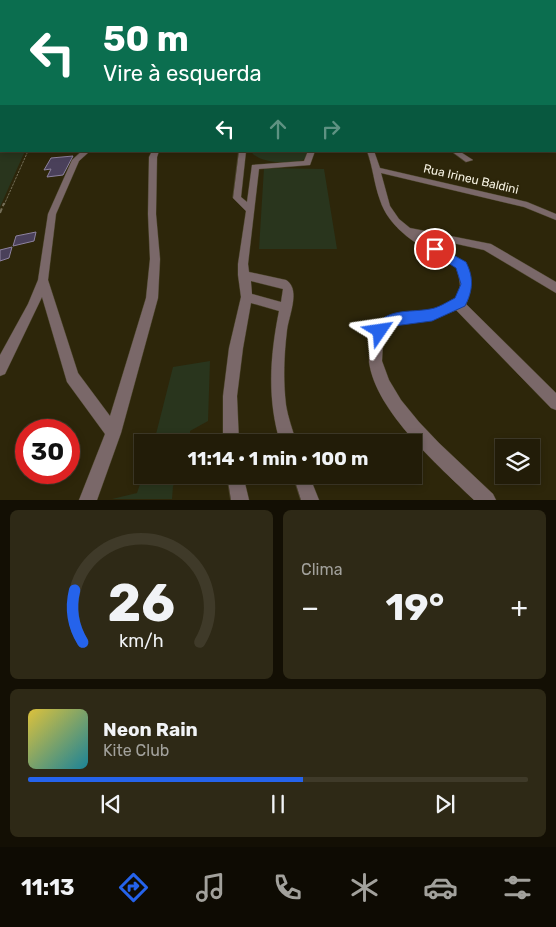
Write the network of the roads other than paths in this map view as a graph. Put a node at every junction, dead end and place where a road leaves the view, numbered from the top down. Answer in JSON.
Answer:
{"nodes":[{"id":1,"x":86,"y":152,"type":"edge"},
{"id":2,"x":156,"y":152,"type":"edge"},
{"id":3,"x":312,"y":152,"type":"edge"},
{"id":4,"x":370,"y":152,"type":"edge"},
{"id":5,"x":456,"y":152,"type":"edge"},
{"id":6,"x":243,"y":155,"type":"edge"},
{"id":7,"x":469,"y":160,"type":"dead end"},
{"id":8,"x":255,"y":166,"type":"junction"},
{"id":9,"x":378,"y":170,"type":"junction"},
{"id":10,"x":250,"y":210,"type":"junction"},
{"id":11,"x":556,"y":217,"type":"edge"},
{"id":12,"x":406,"y":230,"type":"junction"},
{"id":13,"x":243,"y":275,"type":"junction"},
{"id":14,"x":43,"y":280,"type":"junction"},
{"id":15,"x":556,"y":288,"type":"edge"},
{"id":16,"x":247,"y":297,"type":"junction"},
{"id":17,"x":458,"y":304,"type":"junction"},
{"id":18,"x":285,"y":308,"type":"junction"},
{"id":19,"x":0,"y":369,"type":"edge"},
{"id":20,"x":556,"y":403,"type":"edge"},
{"id":21,"x":113,"y":433,"type":"junction"},
{"id":22,"x":231,"y":434,"type":"edge"},
{"id":23,"x":286,"y":434,"type":"edge"},
{"id":24,"x":237,"y":484,"type":"edge"},
{"id":25,"x":304,"y":484,"type":"edge"},
{"id":26,"x":88,"y":500,"type":"edge"},
{"id":27,"x":240,"y":500,"type":"edge"},
{"id":28,"x":310,"y":500,"type":"edge"},
{"id":29,"x":487,"y":500,"type":"edge"}],
"edges":[{"from":1,"to":14,"type":"street"},
{"from":2,"to":21,"type":"street"},
{"from":3,"to":8,"type":"street"},
{"from":4,"to":9,"type":"street"},
{"from":5,"to":7,"type":"street"},
{"from":6,"to":8,"type":"street"},
{"from":6,"to":10,"type":"street"},
{"from":8,"to":10,"type":"street"},
{"from":9,"to":11,"type":"street","name":"Rua Irineu Baldini"},
{"from":9,"to":12,"type":"street"},
{"from":10,"to":13,"type":"street"},
{"from":12,"to":15,"type":"street"},
{"from":12,"to":17,"type":"street"},
{"from":13,"to":16,"type":"street"},
{"from":13,"to":18,"type":"street"},
{"from":14,"to":19,"type":"street"},
{"from":14,"to":21,"type":"street"},
{"from":16,"to":18,"type":"street"},
{"from":16,"to":22,"type":"street"},
{"from":17,"to":20,"type":"street"},
{"from":17,"to":29,"type":"street"},
{"from":18,"to":23,"type":"street"},
{"from":21,"to":26,"type":"street"},
{"from":24,"to":27,"type":"street"},
{"from":25,"to":28,"type":"street"}]}
